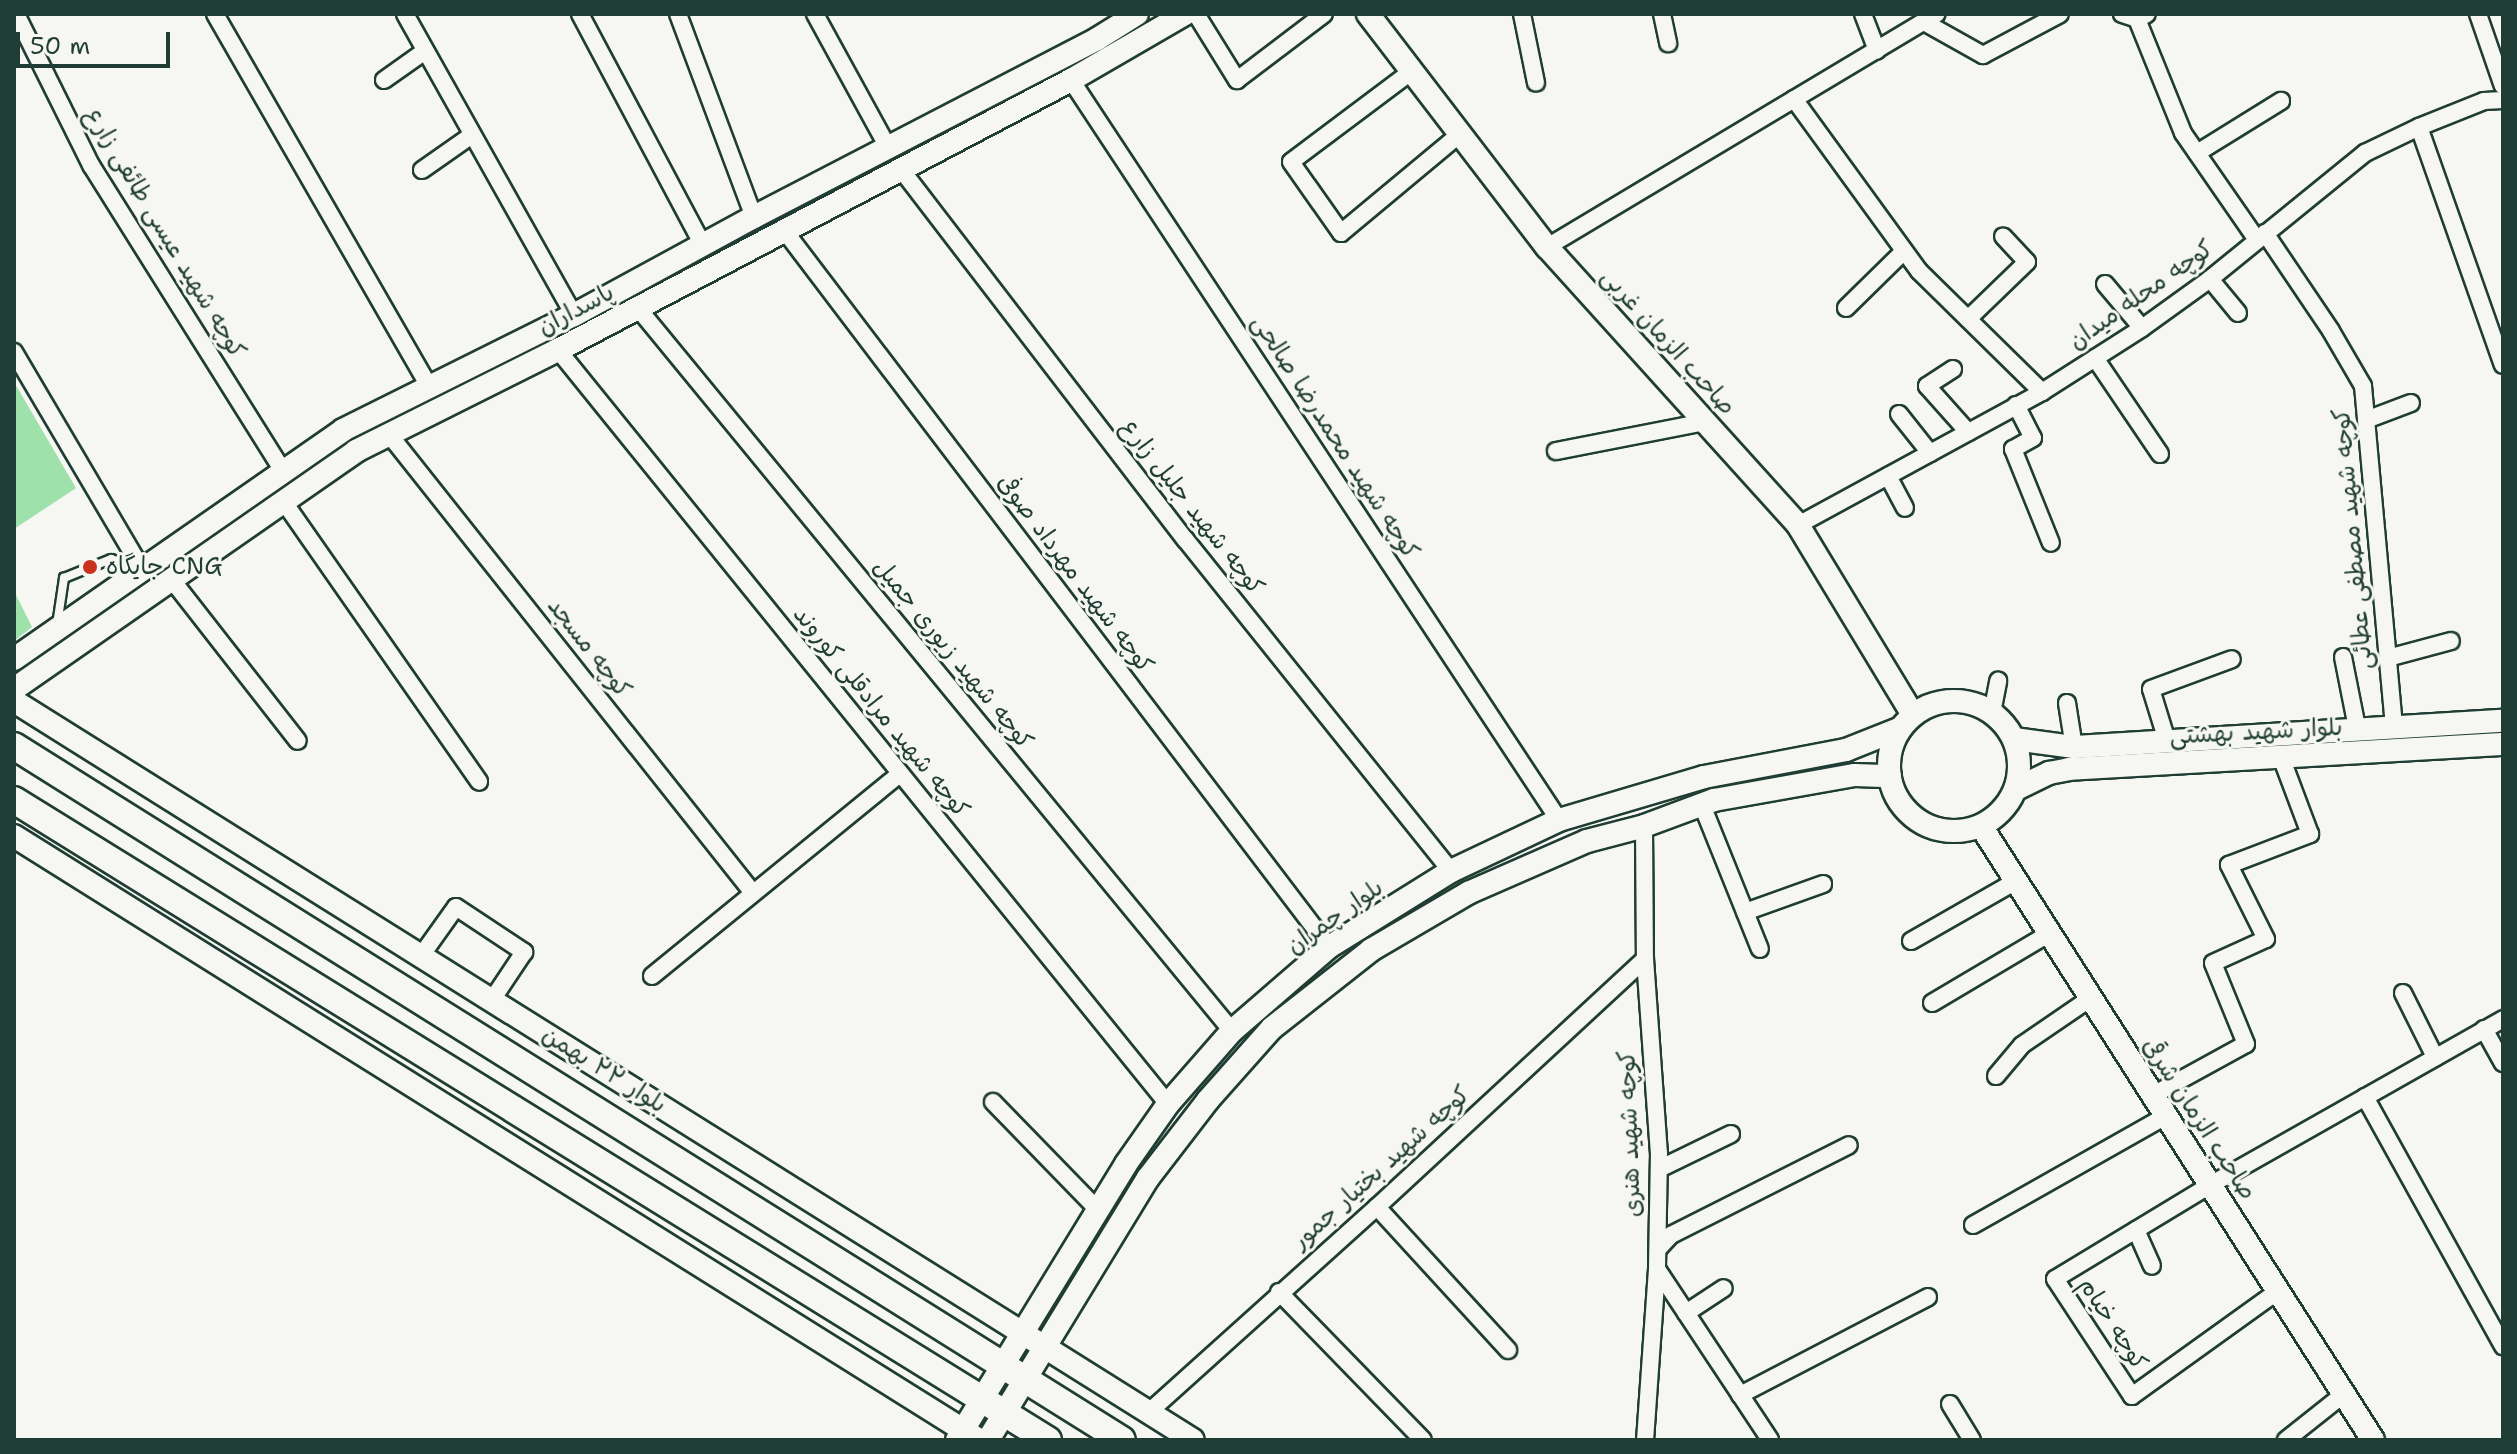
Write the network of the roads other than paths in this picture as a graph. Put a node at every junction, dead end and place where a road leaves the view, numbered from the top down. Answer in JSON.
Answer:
{"nodes":[{"id":1,"x":16,"y":14,"type":"edge"},
{"id":2,"x":215,"y":14,"type":"edge"},
{"id":3,"x":405,"y":14,"type":"edge"},
{"id":4,"x":580,"y":14,"type":"edge"},
{"id":5,"x":678,"y":14,"type":"edge"},
{"id":6,"x":815,"y":14,"type":"edge"},
{"id":7,"x":1137,"y":14,"type":"edge"},
{"id":8,"x":1185,"y":14,"type":"edge"},
{"id":9,"x":1196,"y":14,"type":"edge"},
{"id":10,"x":1324,"y":14,"type":"edge"},
{"id":11,"x":1368,"y":14,"type":"edge"},
{"id":12,"x":1522,"y":14,"type":"edge"},
{"id":13,"x":1662,"y":14,"type":"edge"},
{"id":14,"x":1863,"y":14,"type":"edge"},
{"id":15,"x":2060,"y":14,"type":"edge"},
{"id":16,"x":2478,"y":14,"type":"edge"},
{"id":17,"x":2135,"y":16,"type":"edge"},
{"id":18,"x":1930,"y":18,"type":"edge"},
{"id":19,"x":1668,"y":43,"type":"dead end"},
{"id":20,"x":1877,"y":50,"type":"junction"},
{"id":21,"x":425,"y":51,"type":"junction"},
{"id":22,"x":1412,"y":71,"type":"junction"},
{"id":23,"x":384,"y":80,"type":"dead end"},
{"id":24,"x":1071,"y":80,"type":"junction"},
{"id":25,"x":1536,"y":83,"type":"dead end"},
{"id":26,"x":2503,"y":86,"type":"edge"},
{"id":27,"x":1794,"y":99,"type":"junction"},
{"id":28,"x":2503,"y":100,"type":"edge"},
{"id":29,"x":2281,"y":101,"type":"dead end"},
{"id":30,"x":2419,"y":127,"type":"junction"},
{"id":31,"x":1460,"y":134,"type":"junction"},
{"id":32,"x":472,"y":135,"type":"junction"},
{"id":33,"x":2197,"y":153,"type":"junction"},
{"id":34,"x":895,"y":159,"type":"junction"},
{"id":35,"x":422,"y":170,"type":"dead end"},
{"id":36,"x":754,"y":217,"type":"junction"},
{"id":37,"x":784,"y":230,"type":"junction"},
{"id":38,"x":2003,"y":236,"type":"dead end"},
{"id":39,"x":2261,"y":236,"type":"junction"},
{"id":40,"x":704,"y":247,"type":"junction"},
{"id":41,"x":1547,"y":247,"type":"junction"},
{"id":42,"x":1904,"y":251,"type":"junction"},
{"id":43,"x":2210,"y":279,"type":"junction"},
{"id":44,"x":2105,"y":284,"type":"dead end"},
{"id":45,"x":637,"y":307,"type":"junction"},
{"id":46,"x":1846,"y":308,"type":"dead end"},
{"id":47,"x":2238,"y":313,"type":"dead end"},
{"id":48,"x":574,"y":315,"type":"junction"},
{"id":49,"x":1968,"y":319,"type":"junction"},
{"id":50,"x":2142,"y":328,"type":"junction"},
{"id":51,"x":558,"y":350,"type":"junction"},
{"id":52,"x":14,"y":352,"type":"edge"},
{"id":53,"x":2095,"y":358,"type":"junction"},
{"id":54,"x":2503,"y":365,"type":"edge"},
{"id":55,"x":1953,"y":369,"type":"dead end"},
{"id":56,"x":429,"y":386,"type":"junction"},
{"id":57,"x":2042,"y":392,"type":"junction"},
{"id":58,"x":2411,"y":403,"type":"dead end"},
{"id":59,"x":2016,"y":405,"type":"junction"},
{"id":60,"x":1899,"y":414,"type":"dead end"},
{"id":61,"x":2366,"y":420,"type":"junction"},
{"id":62,"x":1705,"y":422,"type":"junction"},
{"id":63,"x":1968,"y":432,"type":"junction"},
{"id":64,"x":388,"y":433,"type":"junction"},
{"id":65,"x":1556,"y":451,"type":"dead end"},
{"id":66,"x":1930,"y":453,"type":"junction"},
{"id":67,"x":2160,"y":454,"type":"dead end"},
{"id":68,"x":283,"y":471,"type":"junction"},
{"id":69,"x":1888,"y":476,"type":"junction"},
{"id":70,"x":284,"y":502,"type":"junction"},
{"id":71,"x":1905,"y":508,"type":"dead end"},
{"id":72,"x":1798,"y":525,"type":"junction"},
{"id":73,"x":2051,"y":543,"type":"dead end"},
{"id":74,"x":142,"y":569,"type":"junction"},
{"id":75,"x":172,"y":580,"type":"junction"},
{"id":76,"x":56,"y":630,"type":"junction"},
{"id":77,"x":2451,"y":641,"type":"dead end"},
{"id":78,"x":2343,"y":657,"type":"dead end"},
{"id":79,"x":2388,"y":658,"type":"junction"},
{"id":80,"x":14,"y":659,"type":"edge"},
{"id":81,"x":2232,"y":659,"type":"dead end"},
{"id":82,"x":1998,"y":681,"type":"dead end"},
{"id":83,"x":14,"y":689,"type":"edge"},
{"id":84,"x":14,"y":701,"type":"edge"},
{"id":85,"x":2067,"y":703,"type":"dead end"},
{"id":86,"x":1992,"y":713,"type":"junction"},
{"id":87,"x":2503,"y":721,"type":"edge"},
{"id":88,"x":1907,"y":722,"type":"junction"},
{"id":89,"x":2394,"y":726,"type":"junction"},
{"id":90,"x":2357,"y":728,"type":"junction"},
{"id":91,"x":2014,"y":739,"type":"junction"},
{"id":92,"x":298,"y":741,"type":"dead end"},
{"id":93,"x":2167,"y":741,"type":"junction"},
{"id":94,"x":2503,"y":744,"type":"edge"},
{"id":95,"x":14,"y":746,"type":"edge"},
{"id":96,"x":2074,"y":747,"type":"junction"},
{"id":97,"x":2281,"y":757,"type":"junction"},
{"id":98,"x":900,"y":774,"type":"junction"},
{"id":99,"x":1890,"y":776,"type":"junction"},
{"id":100,"x":479,"y":782,"type":"dead end"},
{"id":101,"x":2016,"y":789,"type":"junction"},
{"id":102,"x":14,"y":800,"type":"edge"},
{"id":103,"x":1702,"y":805,"type":"junction"},
{"id":104,"x":1559,"y":820,"type":"junction"},
{"id":105,"x":1644,"y":826,"type":"junction"},
{"id":106,"x":1981,"y":826,"type":"junction"},
{"id":107,"x":14,"y":836,"type":"edge"},
{"id":108,"x":1451,"y":871,"type":"junction"},
{"id":109,"x":2016,"y":881,"type":"junction"},
{"id":110,"x":1823,"y":884,"type":"dead end"},
{"id":111,"x":753,"y":893,"type":"junction"},
{"id":112,"x":1745,"y":912,"type":"junction"},
{"id":113,"x":2050,"y":933,"type":"junction"},
{"id":114,"x":1911,"y":941,"type":"dead end"},
{"id":115,"x":1329,"y":947,"type":"junction"},
{"id":116,"x":1760,"y":949,"type":"dead end"},
{"id":117,"x":421,"y":956,"type":"junction"},
{"id":118,"x":1645,"y":959,"type":"junction"},
{"id":119,"x":652,"y":976,"type":"dead end"},
{"id":120,"x":2403,"y":993,"type":"dead end"},
{"id":121,"x":2091,"y":998,"type":"junction"},
{"id":122,"x":492,"y":1000,"type":"junction"},
{"id":123,"x":1932,"y":1003,"type":"dead end"},
{"id":124,"x":2503,"y":1019,"type":"edge"},
{"id":125,"x":2484,"y":1029,"type":"junction"},
{"id":126,"x":1232,"y":1031,"type":"junction"},
{"id":127,"x":2435,"y":1057,"type":"junction"},
{"id":128,"x":2503,"y":1063,"type":"edge"},
{"id":129,"x":1996,"y":1076,"type":"dead end"},
{"id":130,"x":2153,"y":1095,"type":"junction"},
{"id":131,"x":2365,"y":1097,"type":"junction"},
{"id":132,"x":993,"y":1102,"type":"dead end"},
{"id":133,"x":1168,"y":1104,"type":"junction"},
{"id":134,"x":2166,"y":1116,"type":"junction"},
{"id":135,"x":1731,"y":1134,"type":"dead end"},
{"id":136,"x":1849,"y":1145,"type":"dead end"},
{"id":137,"x":1659,"y":1169,"type":"junction"},
{"id":138,"x":2210,"y":1185,"type":"junction"},
{"id":139,"x":1377,"y":1207,"type":"junction"},
{"id":140,"x":1098,"y":1210,"type":"junction"},
{"id":141,"x":1973,"y":1225,"type":"dead end"},
{"id":142,"x":2136,"y":1230,"type":"junction"},
{"id":143,"x":1658,"y":1249,"type":"junction"},
{"id":144,"x":2152,"y":1266,"type":"dead end"},
{"id":145,"x":1657,"y":1269,"type":"junction"},
{"id":146,"x":1724,"y":1288,"type":"dead end"},
{"id":147,"x":2278,"y":1291,"type":"junction"},
{"id":148,"x":1279,"y":1292,"type":"junction"},
{"id":149,"x":1928,"y":1297,"type":"dead end"},
{"id":150,"x":1686,"y":1313,"type":"junction"},
{"id":151,"x":1022,"y":1332,"type":"junction"},
{"id":152,"x":1044,"y":1346,"type":"junction"},
{"id":153,"x":2503,"y":1346,"type":"edge"},
{"id":154,"x":1508,"y":1350,"type":"dead end"},
{"id":155,"x":1013,"y":1372,"type":"junction"},
{"id":156,"x":2344,"y":1394,"type":"junction"},
{"id":157,"x":1740,"y":1395,"type":"junction"},
{"id":158,"x":1950,"y":1404,"type":"dead end"},
{"id":159,"x":993,"y":1406,"type":"junction"},
{"id":160,"x":1149,"y":1412,"type":"junction"},
{"id":161,"x":1645,"y":1418,"type":"junction"},
{"id":162,"x":967,"y":1437,"type":"edge"},
{"id":163,"x":988,"y":1440,"type":"edge"},
{"id":164,"x":1048,"y":1440,"type":"edge"},
{"id":165,"x":1122,"y":1440,"type":"edge"},
{"id":166,"x":1193,"y":1440,"type":"edge"},
{"id":167,"x":1423,"y":1440,"type":"edge"},
{"id":168,"x":1645,"y":1440,"type":"edge"},
{"id":169,"x":1661,"y":1440,"type":"edge"},
{"id":170,"x":1770,"y":1440,"type":"edge"},
{"id":171,"x":1972,"y":1440,"type":"edge"},
{"id":172,"x":2286,"y":1440,"type":"edge"},
{"id":173,"x":2373,"y":1440,"type":"edge"}],
"edges":[{"from":1,"to":68,"type":"street","name":"کوچه شهید عیسی طائفی زارع"},
{"from":2,"to":56,"type":"street"},
{"from":3,"to":21,"type":"street"},
{"from":4,"to":40,"type":"street"},
{"from":5,"to":36,"type":"street"},
{"from":6,"to":34,"type":"street","name":"کوچه شهید جلیل زارع"},
{"from":7,"to":34,"type":"main road","name":"پاسداران"},
{"from":8,"to":24,"type":"main road","name":"پاسداران"},
{"from":9,"to":10,"type":"street"},
{"from":11,"to":22,"type":"main road","name":"صاحب الزمان غربی"},
{"from":12,"to":25,"type":"street"},
{"from":13,"to":19,"type":"street"},
{"from":14,"to":20,"type":"street"},
{"from":15,"to":18,"type":"street"},
{"from":16,"to":26,"type":"street"},
{"from":17,"to":33,"type":"street","name":"کوچه شهید مصطفی عطائی"},
{"from":18,"to":20,"type":"street"},
{"from":20,"to":27,"type":"street"},
{"from":21,"to":23,"type":"street"},
{"from":21,"to":32,"type":"street"},
{"from":22,"to":31,"type":"main road","name":"صاحب الزمان غربی"},
{"from":22,"to":31,"type":"street"},
{"from":24,"to":34,"type":"main road","name":"پاسداران"},
{"from":24,"to":104,"type":"street","name":"کوچه شهید محمدرضا صالحی"},
{"from":27,"to":41,"type":"street"},
{"from":27,"to":42,"type":"street"},
{"from":28,"to":30,"type":"street","name":"کوچه محله میدان"},
{"from":29,"to":33,"type":"street"},
{"from":30,"to":39,"type":"street","name":"کوچه محله میدان"},
{"from":30,"to":54,"type":"street"},
{"from":31,"to":41,"type":"main road","name":"صاحب الزمان غربی"},
{"from":32,"to":35,"type":"street"},
{"from":32,"to":48,"type":"street"},
{"from":33,"to":39,"type":"street","name":"کوچه شهید مصطفی عطائی"},
{"from":34,"to":36,"type":"main road","name":"پاسداران"},
{"from":34,"to":37,"type":"main road","name":"پاسداران"},
{"from":34,"to":108,"type":"street","name":"کوچه شهید جلیل زارع"},
{"from":36,"to":40,"type":"main road","name":"پاسداران"},
{"from":37,"to":45,"type":"main road","name":"پاسداران"},
{"from":37,"to":115,"type":"street","name":"کوچه شهید مهرداد صوفی"},
{"from":38,"to":49,"type":"street"},
{"from":39,"to":43,"type":"street","name":"کوچه محله میدان"},
{"from":39,"to":61,"type":"street","name":"کوچه شهید مصطفی عطائی"},
{"from":40,"to":48,"type":"main road","name":"پاسداران"},
{"from":41,"to":62,"type":"main road","name":"صاحب الزمان غربی"},
{"from":42,"to":46,"type":"street"},
{"from":42,"to":49,"type":"street"},
{"from":43,"to":47,"type":"street"},
{"from":43,"to":50,"type":"street","name":"کوچه محله میدان"},
{"from":44,"to":50,"type":"street"},
{"from":45,"to":51,"type":"main road","name":"پاسداران"},
{"from":45,"to":126,"type":"street","name":"کوچه شهید زیوری جمیل"},
{"from":48,"to":56,"type":"main road","name":"پاسداران"},
{"from":49,"to":57,"type":"street"},
{"from":50,"to":53,"type":"street","name":"کوچه محله میدان"},
{"from":51,"to":64,"type":"main road","name":"پاسداران"},
{"from":51,"to":98,"type":"street","name":"کوچه شهید مرادقلی کوروند"},
{"from":52,"to":74,"type":"street"},
{"from":53,"to":57,"type":"street","name":"کوچه محله میدان"},
{"from":53,"to":67,"type":"street"},
{"from":55,"to":63,"type":"street"},
{"from":56,"to":68,"type":"main road","name":"پاسداران"},
{"from":57,"to":59,"type":"street","name":"کوچه محله میدان"},
{"from":58,"to":61,"type":"street"},
{"from":59,"to":63,"type":"street","name":"کوچه محله میدان"},
{"from":59,"to":73,"type":"street"},
{"from":60,"to":66,"type":"street"},
{"from":61,"to":79,"type":"street","name":"کوچه شهید مصطفی عطائی"},
{"from":62,"to":65,"type":"street"},
{"from":62,"to":72,"type":"main road","name":"صاحب الزمان غربی"},
{"from":63,"to":66,"type":"street","name":"کوچه محله میدان"},
{"from":64,"to":70,"type":"main road","name":"پاسداران"},
{"from":64,"to":111,"type":"street","name":"کوچه مسجد"},
{"from":66,"to":69,"type":"street","name":"کوچه محله میدان"},
{"from":68,"to":74,"type":"main road","name":"پاسداران"},
{"from":69,"to":71,"type":"street"},
{"from":69,"to":72,"type":"street","name":"کوچه محله میدان"},
{"from":70,"to":75,"type":"main road","name":"پاسداران"},
{"from":70,"to":100,"type":"street"},
{"from":72,"to":88,"type":"main road","name":"صاحب الزمان غربی"},
{"from":74,"to":76,"type":"main road","name":"پاسداران"},
{"from":74,"to":76,"type":"lane"},
{"from":75,"to":83,"type":"main road","name":"پاسداران"},
{"from":75,"to":92,"type":"street"},
{"from":76,"to":80,"type":"main road","name":"پاسداران"},
{"from":77,"to":79,"type":"street"},
{"from":78,"to":90,"type":"street"},
{"from":79,"to":89,"type":"street","name":"کوچه شهید مصطفی عطائی"},
{"from":81,"to":93,"type":"street"},
{"from":82,"to":86,"type":"street"},
{"from":84,"to":117,"type":"main road","name":"بلوار ۲۲ بهمن"},
{"from":85,"to":96,"type":"street"},
{"from":86,"to":88,"type":"main road"},
{"from":86,"to":91,"type":"main road"},
{"from":87,"to":89,"type":"main road","name":"بلوار شهید بهشتی"},
{"from":88,"to":99,"type":"main road"},
{"from":88,"to":104,"type":"main road","name":"بلوار چمران"},
{"from":89,"to":90,"type":"main road","name":"بلوار شهید بهشتی"},
{"from":90,"to":93,"type":"main road","name":"بلوار شهید بهشتی"},
{"from":91,"to":96,"type":"main road","name":"بلوار شهید بهشتی"},
{"from":91,"to":101,"type":"main road"},
{"from":93,"to":96,"type":"main road","name":"بلوار شهید بهشتی"},
{"from":94,"to":97,"type":"main road","name":"بلوار شهید بهشتی"},
{"from":95,"to":155,"type":"main road","name":"بلوار ۲۲ بهمن"},
{"from":97,"to":101,"type":"main road","name":"بلوار شهید بهشتی"},
{"from":97,"to":130,"type":"street"},
{"from":98,"to":111,"type":"street"},
{"from":98,"to":133,"type":"street","name":"کوچه شهید مرادقلی کوروند"},
{"from":99,"to":103,"type":"main road","name":"بلوار چمران"},
{"from":99,"to":106,"type":"main road"},
{"from":101,"to":106,"type":"main road"},
{"from":102,"to":159,"type":"main road"},
{"from":103,"to":105,"type":"main road","name":"بلوار چمران"},
{"from":103,"to":112,"type":"street"},
{"from":104,"to":108,"type":"main road","name":"بلوار چمران"},
{"from":105,"to":118,"type":"street","name":"کوچه شهید هنری"},
{"from":105,"to":152,"type":"main road","name":"بلوار چمران"},
{"from":106,"to":109,"type":"main road","name":"صاحب الزمان شرقی"},
{"from":107,"to":162,"type":"main road"},
{"from":108,"to":115,"type":"main road","name":"بلوار چمران"},
{"from":109,"to":113,"type":"main road","name":"صاحب الزمان شرقی"},
{"from":109,"to":114,"type":"street"},
{"from":110,"to":112,"type":"street"},
{"from":111,"to":119,"type":"street"},
{"from":112,"to":116,"type":"street"},
{"from":113,"to":121,"type":"main road","name":"صاحب الزمان شرقی"},
{"from":113,"to":123,"type":"street"},
{"from":115,"to":126,"type":"main road","name":"بلوار چمران"},
{"from":117,"to":122,"type":"main road","name":"بلوار ۲۲ بهمن"},
{"from":117,"to":122,"type":"street"},
{"from":118,"to":137,"type":"street","name":"کوچه شهید هنری"},
{"from":118,"to":139,"type":"street","name":"کوچه شهید بختیار جمور"},
{"from":120,"to":127,"type":"street"},
{"from":121,"to":129,"type":"street"},
{"from":121,"to":130,"type":"main road","name":"صاحب الزمان شرقی"},
{"from":122,"to":151,"type":"main road","name":"بلوار ۲۲ بهمن"},
{"from":124,"to":125,"type":"street","name":"کوچه خیام"},
{"from":125,"to":127,"type":"street","name":"کوچه خیام"},
{"from":125,"to":128,"type":"street"},
{"from":126,"to":133,"type":"main road","name":"بلوار چمران"},
{"from":127,"to":131,"type":"street","name":"کوچه خیام"},
{"from":130,"to":134,"type":"main road","name":"صاحب الزمان شرقی"},
{"from":131,"to":138,"type":"street","name":"کوچه خیام"},
{"from":131,"to":153,"type":"street"},
{"from":132,"to":140,"type":"street"},
{"from":133,"to":140,"type":"main road","name":"بلوار چمران"},
{"from":134,"to":138,"type":"main road","name":"صاحب الزمان شرقی"},
{"from":134,"to":141,"type":"street"},
{"from":135,"to":137,"type":"street"},
{"from":136,"to":143,"type":"street"},
{"from":137,"to":143,"type":"street","name":"کوچه شهید هنری"},
{"from":138,"to":142,"type":"street","name":"کوچه خیام"},
{"from":138,"to":147,"type":"main road","name":"صاحب الزمان شرقی"},
{"from":139,"to":148,"type":"street","name":"کوچه شهید بختیار جمور"},
{"from":139,"to":154,"type":"street"},
{"from":140,"to":151,"type":"main road","name":"بلوار چمران"},
{"from":142,"to":144,"type":"street"},
{"from":142,"to":147,"type":"street","name":"کوچه خیام"},
{"from":143,"to":145,"type":"street","name":"کوچه شهید هنری"},
{"from":145,"to":150,"type":"street"},
{"from":145,"to":161,"type":"street","name":"کوچه شهید هنری"},
{"from":146,"to":150,"type":"street"},
{"from":147,"to":156,"type":"main road","name":"صاحب الزمان شرقی"},
{"from":148,"to":160,"type":"street","name":"کوچه شهید بختیار جمور"},
{"from":148,"to":167,"type":"street"},
{"from":149,"to":157,"type":"street"},
{"from":150,"to":157,"type":"street"},
{"from":151,"to":152,"type":"main road","name":"بلوار ۲۲ بهمن"},
{"from":151,"to":155,"type":"main road","name":"بلوار چمران"},
{"from":152,"to":155,"type":"main road","name":"بلوار چمران"},
{"from":152,"to":160,"type":"main road","name":"بلوار ۲۲ بهمن"},
{"from":155,"to":159,"type":"main road","name":"بلوار چمران"},
{"from":155,"to":165,"type":"main road","name":"بلوار ۲۲ بهمن"},
{"from":156,"to":172,"type":"street"},
{"from":156,"to":173,"type":"main road","name":"صاحب الزمان شرقی"},
{"from":157,"to":170,"type":"street"},
{"from":158,"to":171,"type":"street"},
{"from":159,"to":162,"type":"main road"},
{"from":159,"to":163,"type":"main road"},
{"from":159,"to":164,"type":"main road"},
{"from":160,"to":166,"type":"main road","name":"بلوار ۲۲ بهمن"},
{"from":161,"to":168,"type":"street","name":"کوچه شهید هنری"},
{"from":161,"to":169,"type":"street"}]}
